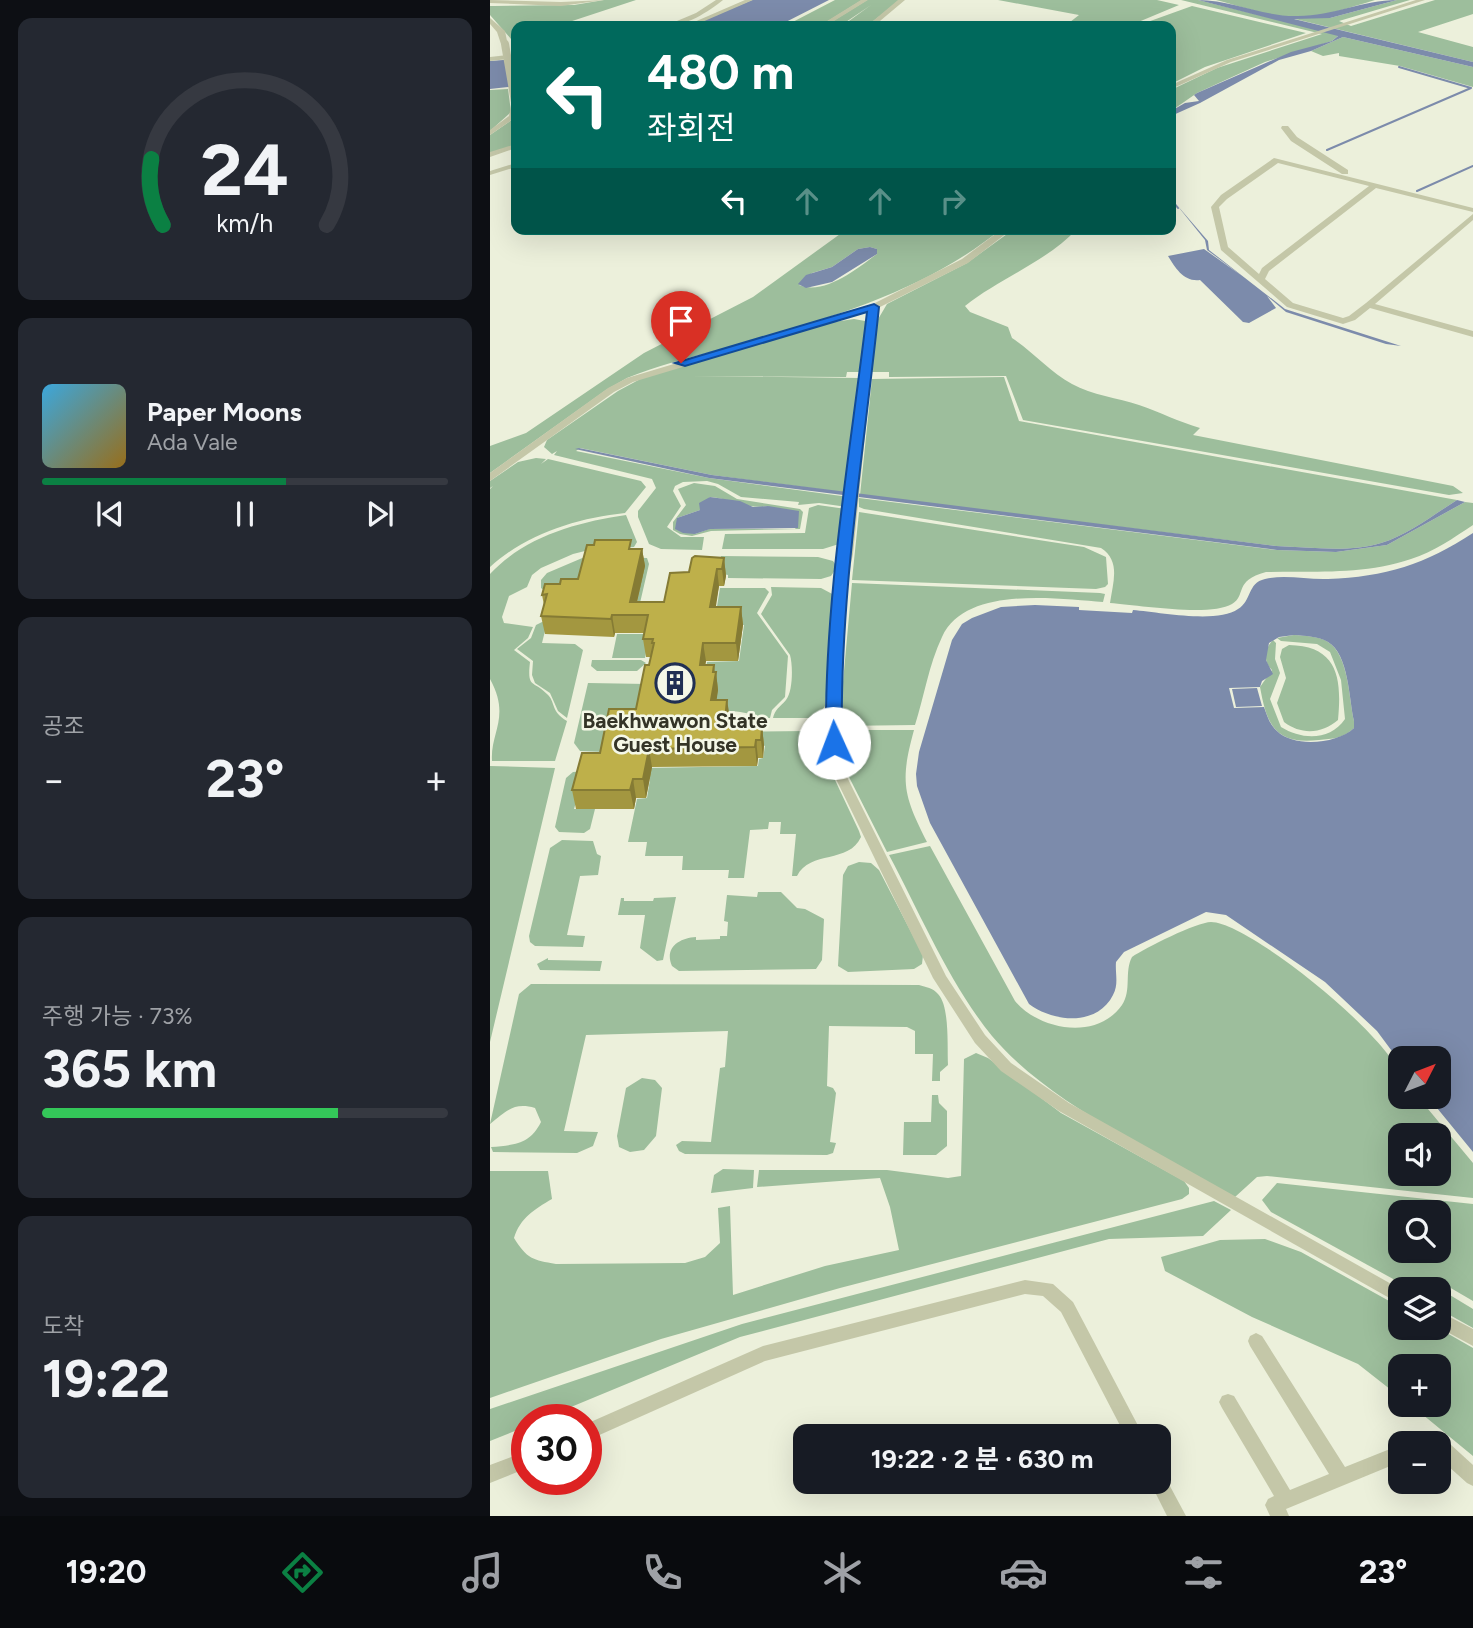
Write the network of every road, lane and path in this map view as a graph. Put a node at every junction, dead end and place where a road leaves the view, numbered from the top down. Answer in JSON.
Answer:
{"nodes":[{"id":1,"x":601,"y":0,"type":"edge"},
{"id":2,"x":720,"y":0,"type":"edge"},
{"id":3,"x":750,"y":0,"type":"edge"},
{"id":4,"x":865,"y":0,"type":"edge"},
{"id":5,"x":902,"y":0,"type":"edge"},
{"id":6,"x":1422,"y":0,"type":"edge"},
{"id":7,"x":490,"y":4,"type":"edge"},
{"id":8,"x":698,"y":14,"type":"junction"},
{"id":9,"x":711,"y":18,"type":"junction"},
{"id":10,"x":490,"y":20,"type":"edge"},
{"id":11,"x":680,"y":21,"type":"edge"},
{"id":12,"x":702,"y":21,"type":"edge"},
{"id":13,"x":830,"y":21,"type":"edge"},
{"id":14,"x":876,"y":21,"type":"edge"},
{"id":15,"x":511,"y":79,"type":"edge"},
{"id":16,"x":1176,"y":85,"type":"edge"},
{"id":17,"x":511,"y":118,"type":"edge"},
{"id":18,"x":1285,"y":128,"type":"dead end"},
{"id":19,"x":490,"y":133,"type":"edge"},
{"id":20,"x":511,"y":148,"type":"edge"},
{"id":21,"x":490,"y":155,"type":"edge"},
{"id":22,"x":511,"y":167,"type":"edge"},
{"id":23,"x":490,"y":173,"type":"edge"},
{"id":24,"x":1375,"y":185,"type":"junction"},
{"id":25,"x":1395,"y":190,"type":"junction"},
{"id":26,"x":1473,"y":210,"type":"edge"},
{"id":27,"x":1473,"y":216,"type":"edge"},
{"id":28,"x":1000,"y":235,"type":"edge"},
{"id":29,"x":1260,"y":280,"type":"junction"},
{"id":30,"x":1369,"y":305,"type":"junction"},
{"id":31,"x":874,"y":307,"type":"junction"},
{"id":32,"x":1473,"y":334,"type":"edge"},
{"id":33,"x":490,"y":478,"type":"edge"},
{"id":34,"x":1388,"y":1290,"type":"edge"},
{"id":35,"x":1451,"y":1325,"type":"edge"},
{"id":36,"x":1473,"y":1338,"type":"edge"},
{"id":37,"x":1256,"y":1341,"type":"dead end"},
{"id":38,"x":1228,"y":1402,"type":"dead end"},
{"id":39,"x":1128,"y":1424,"type":"edge"},
{"id":40,"x":602,"y":1426,"type":"edge"},
{"id":41,"x":1451,"y":1456,"type":"edge"},
{"id":42,"x":1388,"y":1458,"type":"edge"},
{"id":43,"x":511,"y":1465,"type":"edge"},
{"id":44,"x":490,"y":1474,"type":"edge"},
{"id":45,"x":1341,"y":1477,"type":"junction"},
{"id":46,"x":1473,"y":1477,"type":"edge"},
{"id":47,"x":1165,"y":1494,"type":"edge"},
{"id":48,"x":1283,"y":1508,"type":"edge"},
{"id":49,"x":1177,"y":1516,"type":"edge"}],
"edges":[{"from":1,"to":7,"type":"street"},
{"from":2,"to":8,"type":"street"},
{"from":3,"to":9,"type":"street"},
{"from":4,"to":13,"type":"street"},
{"from":5,"to":14,"type":"street"},
{"from":6,"to":16,"type":"street"},
{"from":8,"to":9,"type":"street"},
{"from":8,"to":11,"type":"street"},
{"from":9,"to":12,"type":"street"},
{"from":10,"to":15,"type":"street","bridge":true},
{"from":17,"to":19,"type":"street"},
{"from":18,"to":25,"type":"street"},
{"from":20,"to":21,"type":"street"},
{"from":22,"to":23,"type":"street"},
{"from":24,"to":25,"type":"street"},
{"from":24,"to":29,"type":"street"},
{"from":24,"to":29,"type":"street"},
{"from":25,"to":26,"type":"street"},
{"from":27,"to":30,"type":"street"},
{"from":28,"to":31,"type":"street"},
{"from":29,"to":30,"type":"street"},
{"from":30,"to":32,"type":"street"},
{"from":31,"to":33,"type":"street"},
{"from":31,"to":34,"type":"street"},
{"from":35,"to":36,"type":"street"},
{"from":37,"to":45,"type":"street"},
{"from":38,"to":48,"type":"street"},
{"from":39,"to":40,"type":"street"},
{"from":41,"to":46,"type":"street"},
{"from":42,"to":45,"type":"street"},
{"from":43,"to":44,"type":"street"},
{"from":45,"to":48,"type":"street"},
{"from":47,"to":49,"type":"street"}]}
